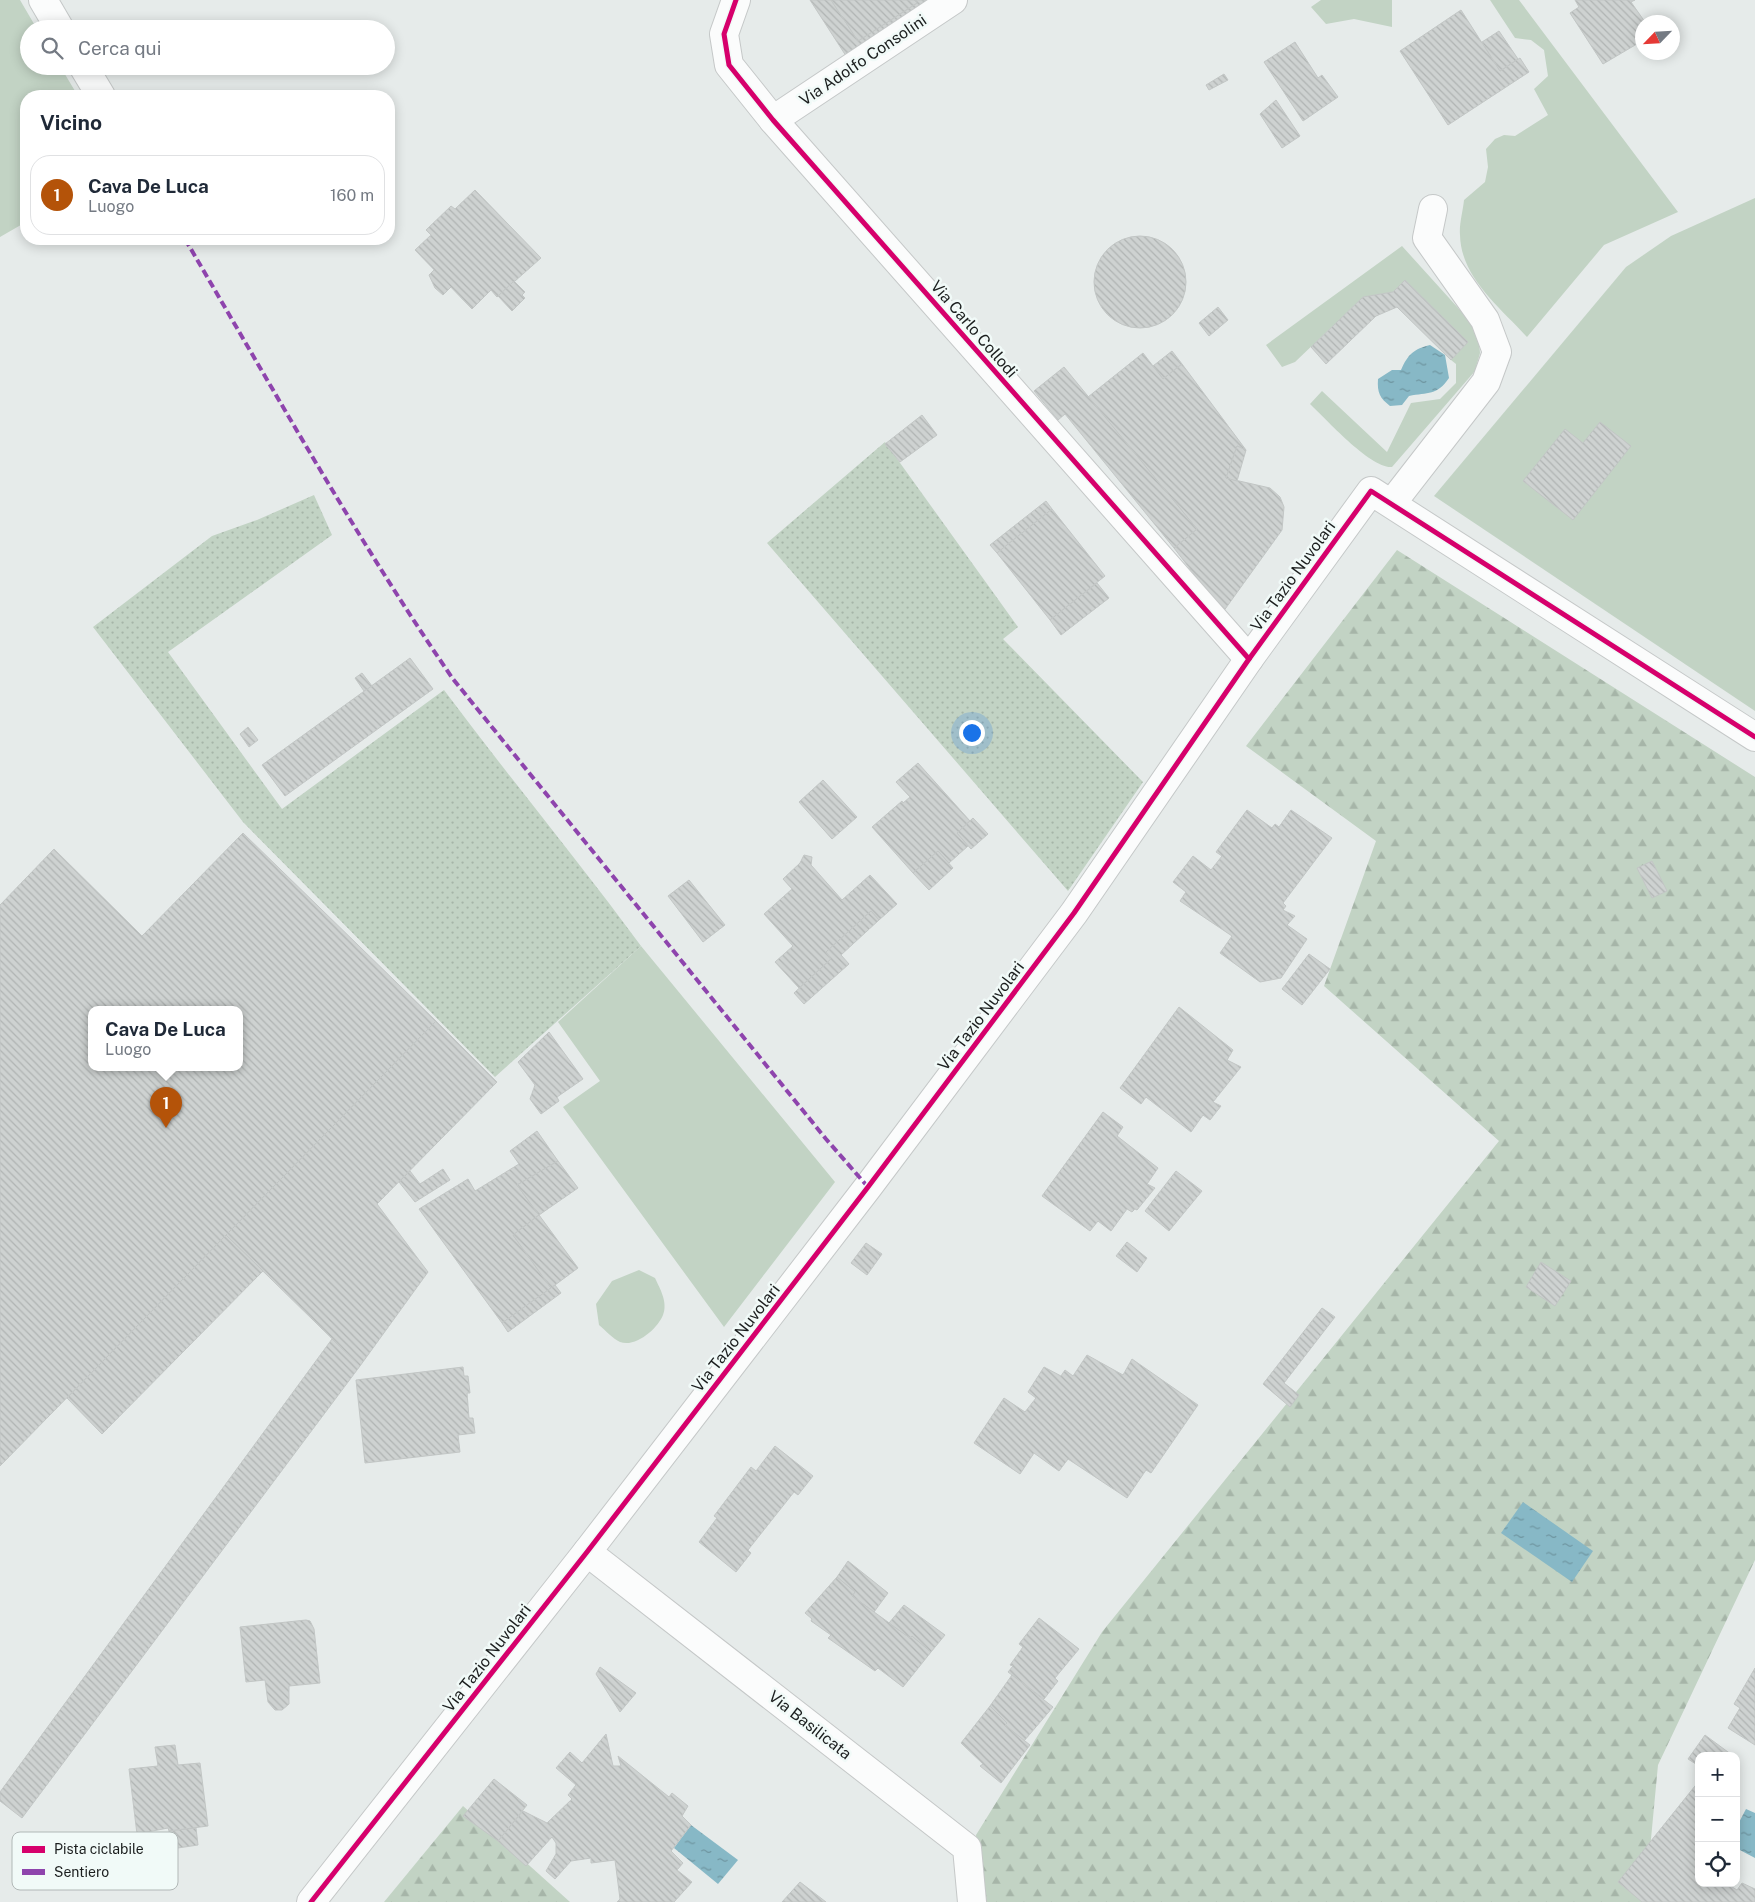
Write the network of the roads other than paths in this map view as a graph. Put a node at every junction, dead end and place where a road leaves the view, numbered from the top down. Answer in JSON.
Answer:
{"nodes":[{"id":1,"x":43,"y":0,"type":"edge"},
{"id":2,"x":736,"y":0,"type":"edge"},
{"id":3,"x":953,"y":0,"type":"edge"},
{"id":4,"x":55,"y":20,"type":"edge"},
{"id":5,"x":88,"y":75,"type":"edge"},
{"id":6,"x":97,"y":90,"type":"edge"},
{"id":7,"x":773,"y":120,"type":"junction"},
{"id":8,"x":1433,"y":209,"type":"dead end"},
{"id":9,"x":1392,"y":503,"type":"junction"},
{"id":10,"x":1249,"y":659,"type":"junction"},
{"id":11,"x":1755,"y":737,"type":"edge"},
{"id":12,"x":587,"y":1552,"type":"junction"},
{"id":13,"x":311,"y":1902,"type":"edge"},
{"id":14,"x":972,"y":1902,"type":"edge"}],
"edges":[{"from":1,"to":4,"type":"street"},
{"from":2,"to":7,"type":"street","name":"Via Carlo Collodi"},
{"from":3,"to":7,"type":"street","name":"Via Adolfo Consolini"},
{"from":5,"to":6,"type":"street"},
{"from":7,"to":10,"type":"street","name":"Via Carlo Collodi"},
{"from":8,"to":9,"type":"street"},
{"from":9,"to":10,"type":"street","name":"Via Tazio Nuvolari"},
{"from":9,"to":11,"type":"street","name":"Via Tazio Nuvolari"},
{"from":10,"to":12,"type":"street","name":"Via Tazio Nuvolari"},
{"from":12,"to":13,"type":"street","name":"Via Tazio Nuvolari"},
{"from":12,"to":14,"type":"street","name":"Via Basilicata"}]}
